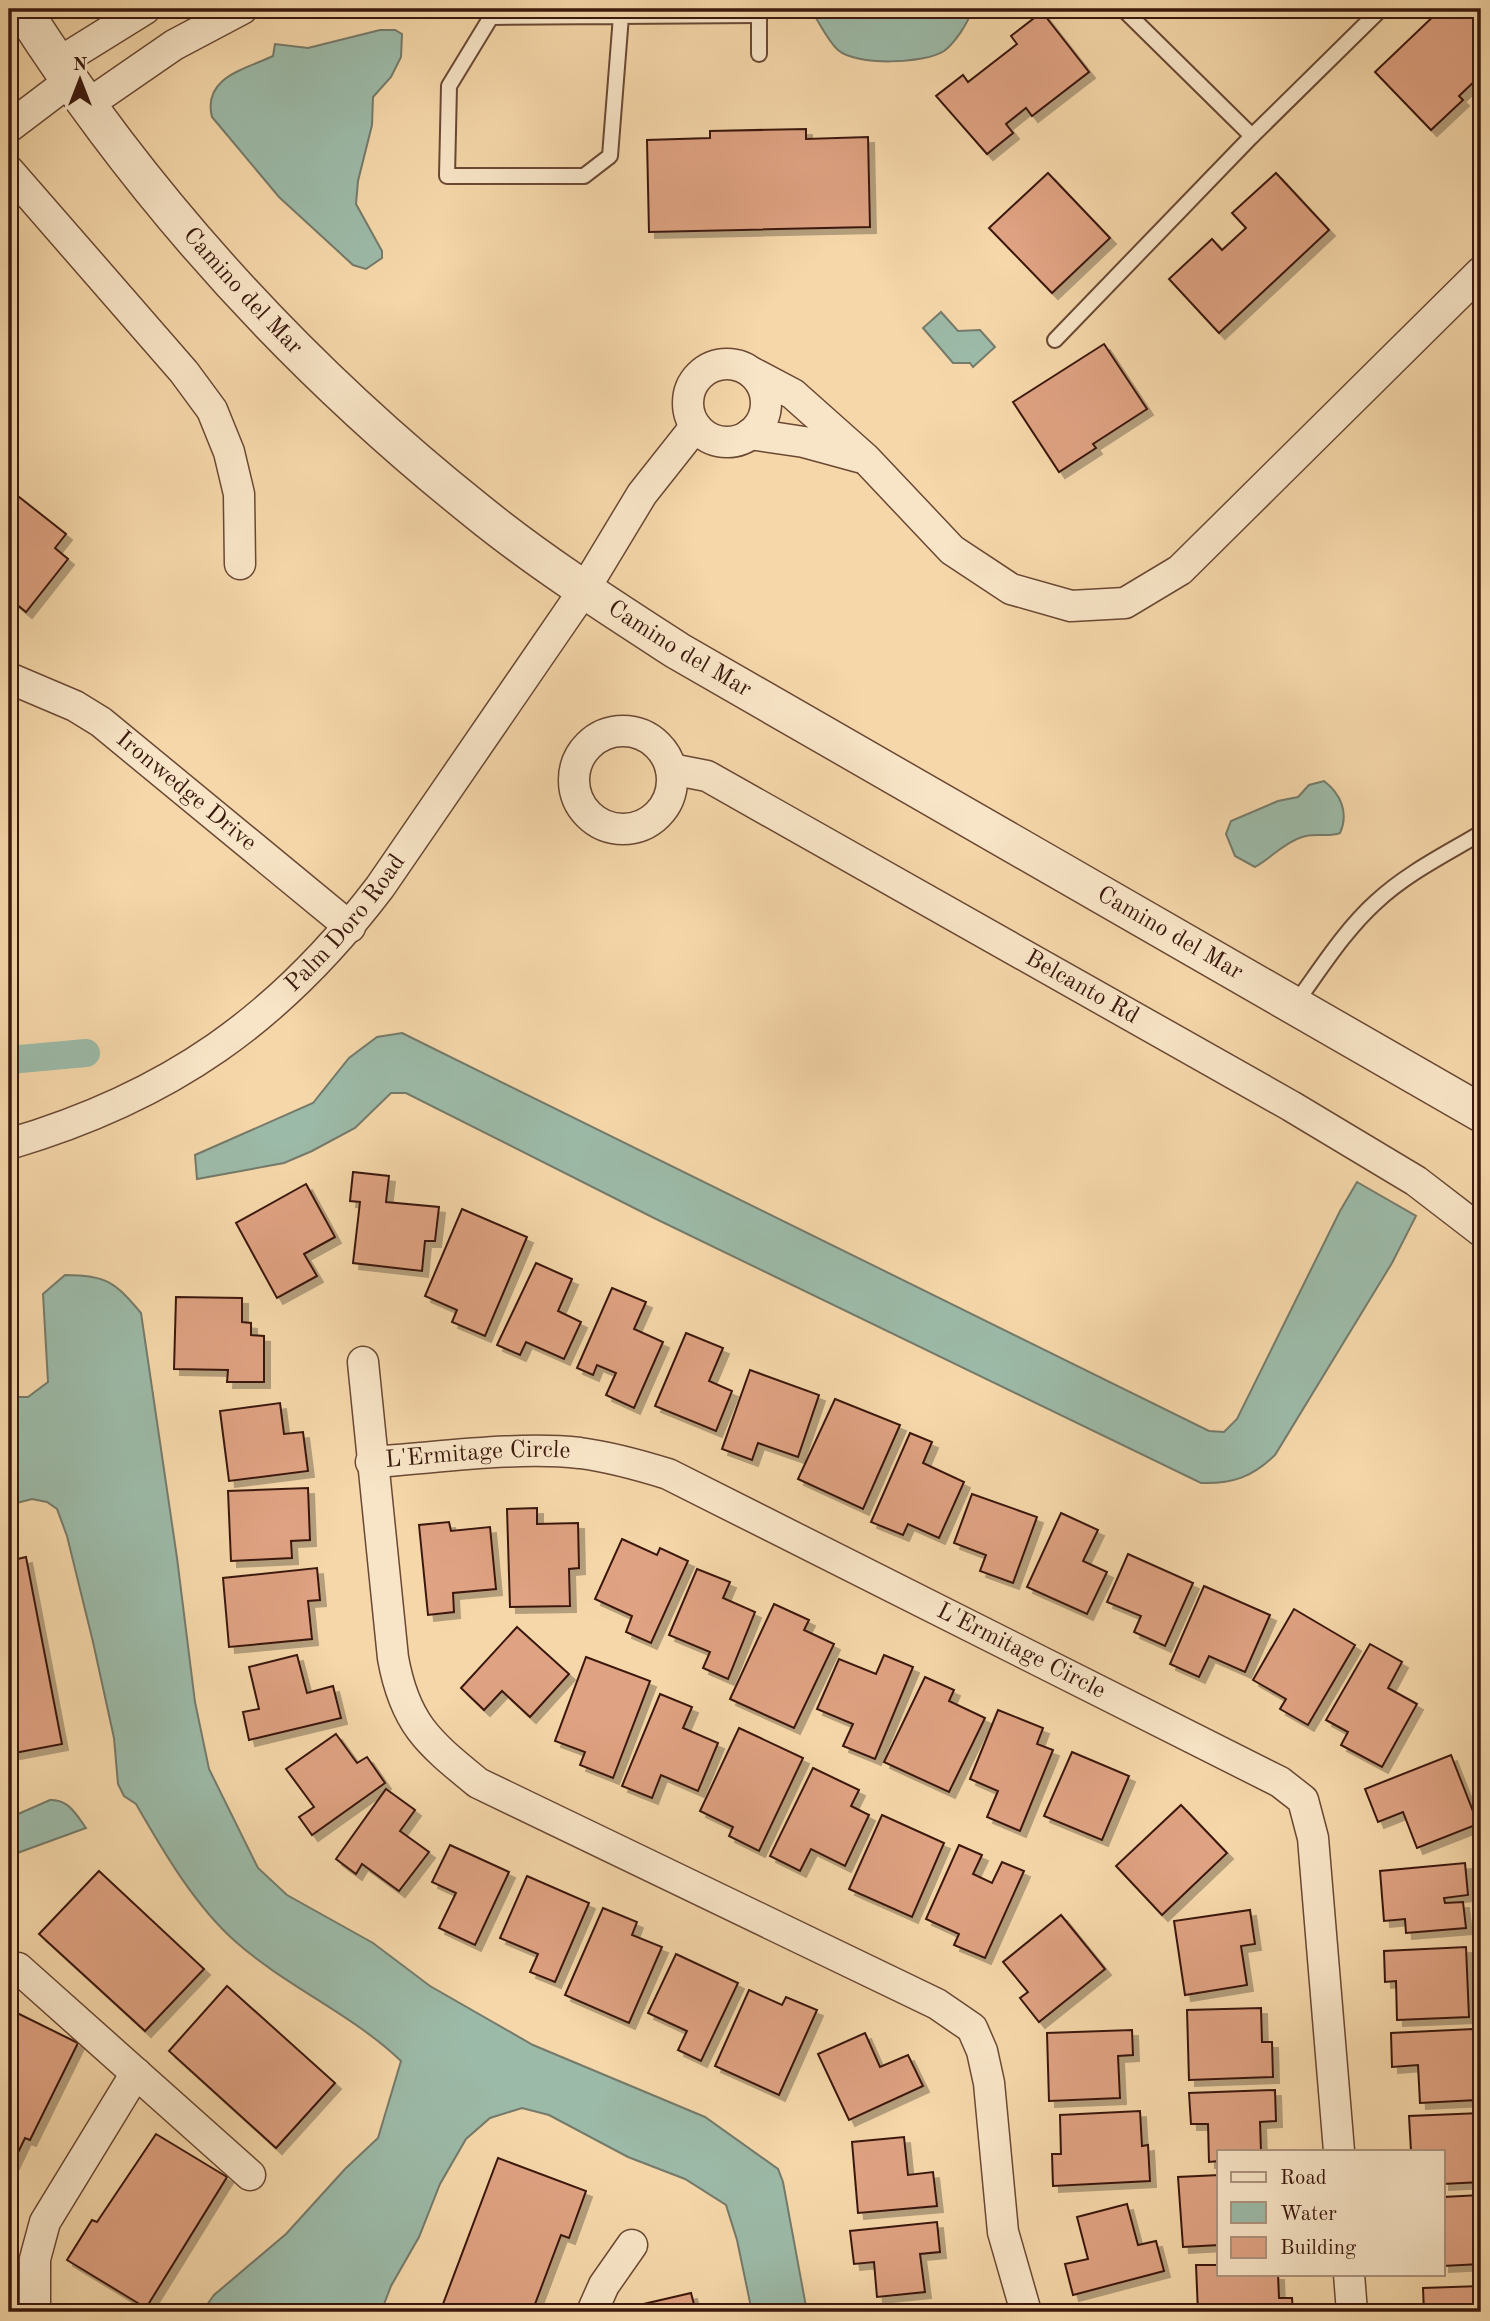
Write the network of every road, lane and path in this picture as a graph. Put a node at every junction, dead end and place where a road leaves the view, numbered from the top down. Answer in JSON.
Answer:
{"nodes":[{"id":1,"x":22,"y":9,"type":"edge"},
{"id":2,"x":145,"y":9,"type":"edge"},
{"id":3,"x":242,"y":9,"type":"edge"},
{"id":4,"x":1123,"y":9,"type":"edge"},
{"id":5,"x":1381,"y":9,"type":"edge"},
{"id":6,"x":759,"y":12,"type":"edge"},
{"id":7,"x":621,"y":16,"type":"junction"},
{"id":8,"x":759,"y":54,"type":"dead end"},
{"id":9,"x":72,"y":83,"type":"junction"},
{"id":10,"x":9,"y":127,"type":"edge"},
{"id":11,"x":1252,"y":136,"type":"junction"},
{"id":12,"x":9,"y":171,"type":"edge"},
{"id":13,"x":1481,"y":272,"type":"edge"},
{"id":14,"x":1055,"y":340,"type":"dead end"},
{"id":15,"x":753,"y":373,"type":"junction"},
{"id":16,"x":695,"y":426,"type":"junction"},
{"id":17,"x":750,"y":434,"type":"junction"},
{"id":18,"x":866,"y":459,"type":"junction"},
{"id":19,"x":240,"y":564,"type":"dead end"},
{"id":20,"x":584,"y":590,"type":"junction"},
{"id":21,"x":9,"y":678,"type":"edge"},
{"id":22,"x":671,"y":769,"type":"dead end"},
{"id":23,"x":1481,"y":833,"type":"edge"},
{"id":24,"x":350,"y":926,"type":"junction"},
{"id":25,"x":1294,"y":1006,"type":"junction"},
{"id":26,"x":1481,"y":1113,"type":"edge"},
{"id":27,"x":9,"y":1144,"type":"edge"},
{"id":28,"x":1481,"y":1231,"type":"edge"},
{"id":29,"x":363,"y":1362,"type":"dead end"},
{"id":30,"x":371,"y":1462,"type":"junction"},
{"id":31,"x":19,"y":1968,"type":"dead end"},
{"id":32,"x":136,"y":2073,"type":"junction"},
{"id":33,"x":1339,"y":2150,"type":"edge"},
{"id":34,"x":250,"y":2175,"type":"dead end"},
{"id":35,"x":632,"y":2245,"type":"dead end"},
{"id":36,"x":1349,"y":2276,"type":"edge"},
{"id":37,"x":35,"y":2312,"type":"edge"},
{"id":38,"x":592,"y":2312,"type":"edge"},
{"id":39,"x":1026,"y":2312,"type":"edge"},
{"id":40,"x":1352,"y":2312,"type":"edge"}],
"edges":[{"from":1,"to":9,"type":"street","name":"Camino del Mar"},
{"from":2,"to":9,"type":"street"},
{"from":3,"to":9,"type":"street"},
{"from":4,"to":11,"type":"lane"},
{"from":5,"to":11,"type":"lane"},
{"from":6,"to":7,"type":"lane"},
{"from":6,"to":8,"type":"lane"},
{"from":7,"to":7,"type":"lane"},
{"from":9,"to":10,"type":"street"},
{"from":9,"to":20,"type":"street","name":"Camino del Mar"},
{"from":11,"to":14,"type":"lane"},
{"from":12,"to":19,"type":"street"},
{"from":13,"to":18,"type":"street"},
{"from":15,"to":16,"type":"street"},
{"from":15,"to":17,"type":"street"},
{"from":15,"to":18,"type":"street"},
{"from":16,"to":17,"type":"street"},
{"from":16,"to":20,"type":"street","name":"Palm Doro Road"},
{"from":17,"to":18,"type":"street"},
{"from":20,"to":24,"type":"street","name":"Palm Doro Road"},
{"from":20,"to":25,"type":"street","name":"Camino del Mar"},
{"from":21,"to":24,"type":"street","name":"Ironwedge Drive"},
{"from":22,"to":28,"type":"street","name":"Belcanto Rd"},
{"from":23,"to":25,"type":"lane"},
{"from":24,"to":27,"type":"street","name":"Palm Doro Road"},
{"from":25,"to":26,"type":"street","name":"Camino del Mar"},
{"from":29,"to":30,"type":"street"},
{"from":30,"to":33,"type":"street","name":"L'Ermitage Circle"},
{"from":30,"to":39,"type":"street","name":"L'Ermitage Circle"},
{"from":31,"to":32,"type":"street"},
{"from":32,"to":34,"type":"street"},
{"from":32,"to":37,"type":"street"},
{"from":35,"to":38,"type":"street"},
{"from":36,"to":40,"type":"street"}]}
